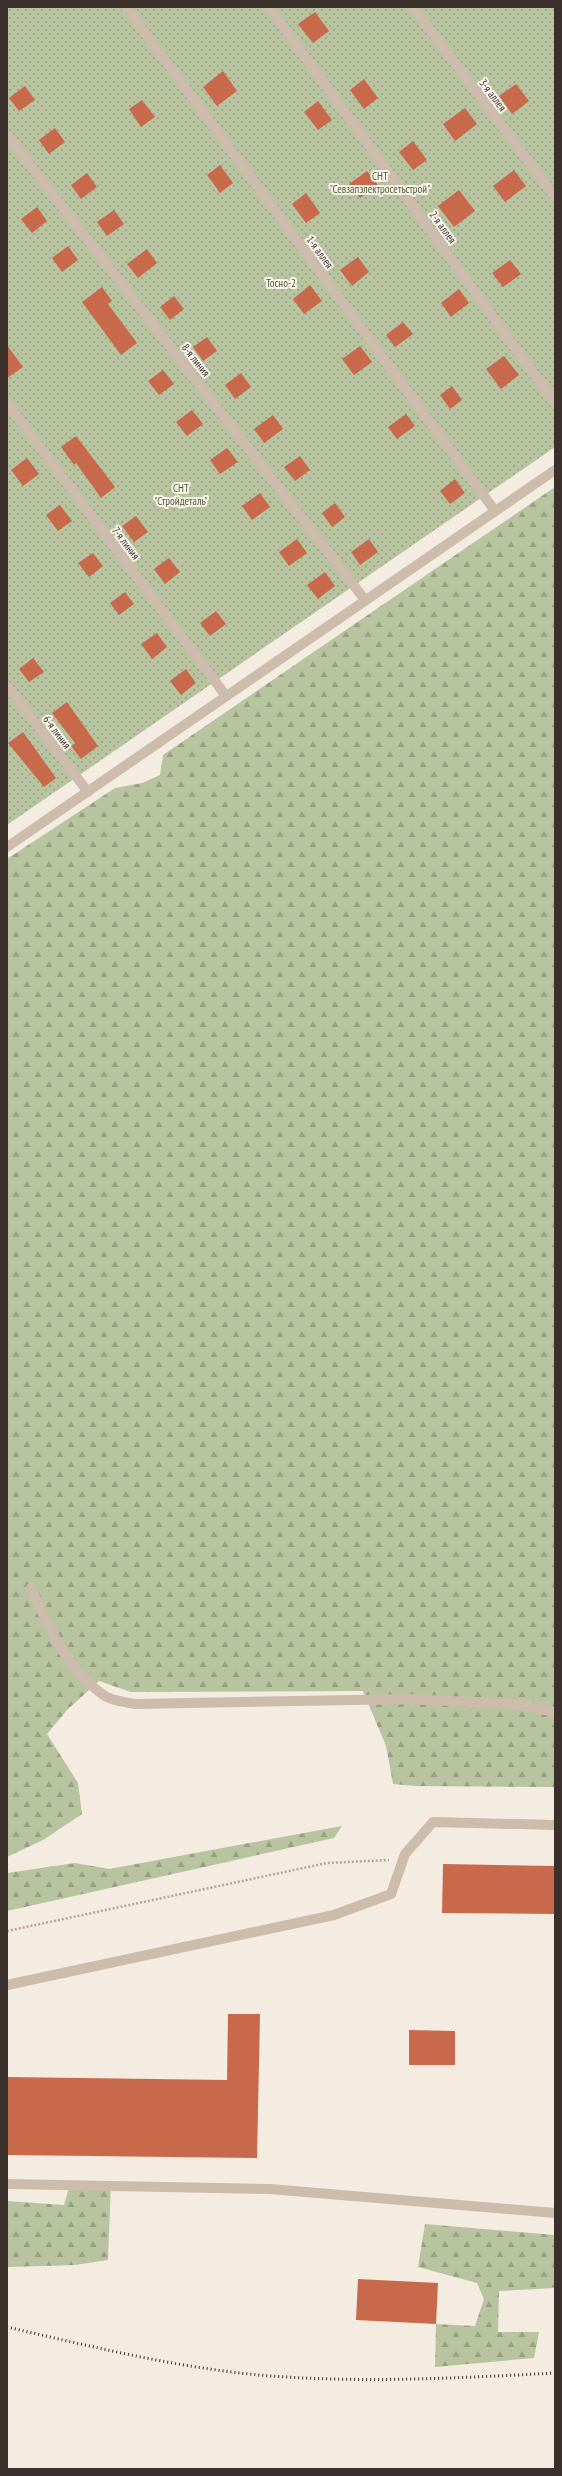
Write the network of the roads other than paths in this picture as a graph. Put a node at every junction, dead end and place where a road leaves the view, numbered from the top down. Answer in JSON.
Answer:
{"nodes":[{"id":1,"x":126,"y":7,"type":"edge"},
{"id":2,"x":269,"y":7,"type":"edge"},
{"id":3,"x":413,"y":7,"type":"edge"},
{"id":4,"x":7,"y":135,"type":"edge"},
{"id":5,"x":555,"y":197,"type":"edge"},
{"id":6,"x":7,"y":403,"type":"edge"},
{"id":7,"x":555,"y":403,"type":"edge"},
{"id":8,"x":555,"y":470,"type":"edge"},
{"id":9,"x":495,"y":511,"type":"junction"},
{"id":10,"x":365,"y":600,"type":"junction"},
{"id":11,"x":7,"y":686,"type":"edge"},
{"id":12,"x":226,"y":696,"type":"junction"},
{"id":13,"x":88,"y":792,"type":"junction"},
{"id":14,"x":7,"y":847,"type":"edge"},
{"id":15,"x":31,"y":1588,"type":"dead end"},
{"id":16,"x":555,"y":1712,"type":"edge"},
{"id":17,"x":555,"y":1825,"type":"edge"},
{"id":18,"x":7,"y":1985,"type":"edge"},
{"id":19,"x":7,"y":2184,"type":"edge"},
{"id":20,"x":555,"y":2213,"type":"edge"}],
"edges":[{"from":1,"to":9,"type":"street","name":"1-я аллея"},
{"from":2,"to":7,"type":"street","name":"2-я аллея"},
{"from":3,"to":5,"type":"street","name":"3-я аллея"},
{"from":4,"to":10,"type":"street","name":"8-я линия"},
{"from":6,"to":12,"type":"street","name":"7-я линия"},
{"from":8,"to":9,"type":"street"},
{"from":9,"to":10,"type":"street"},
{"from":10,"to":12,"type":"street"},
{"from":11,"to":13,"type":"street","name":"6-я линия"},
{"from":12,"to":13,"type":"street"},
{"from":13,"to":14,"type":"street"},
{"from":15,"to":16,"type":"street"},
{"from":17,"to":18,"type":"street"},
{"from":19,"to":20,"type":"street"}]}
